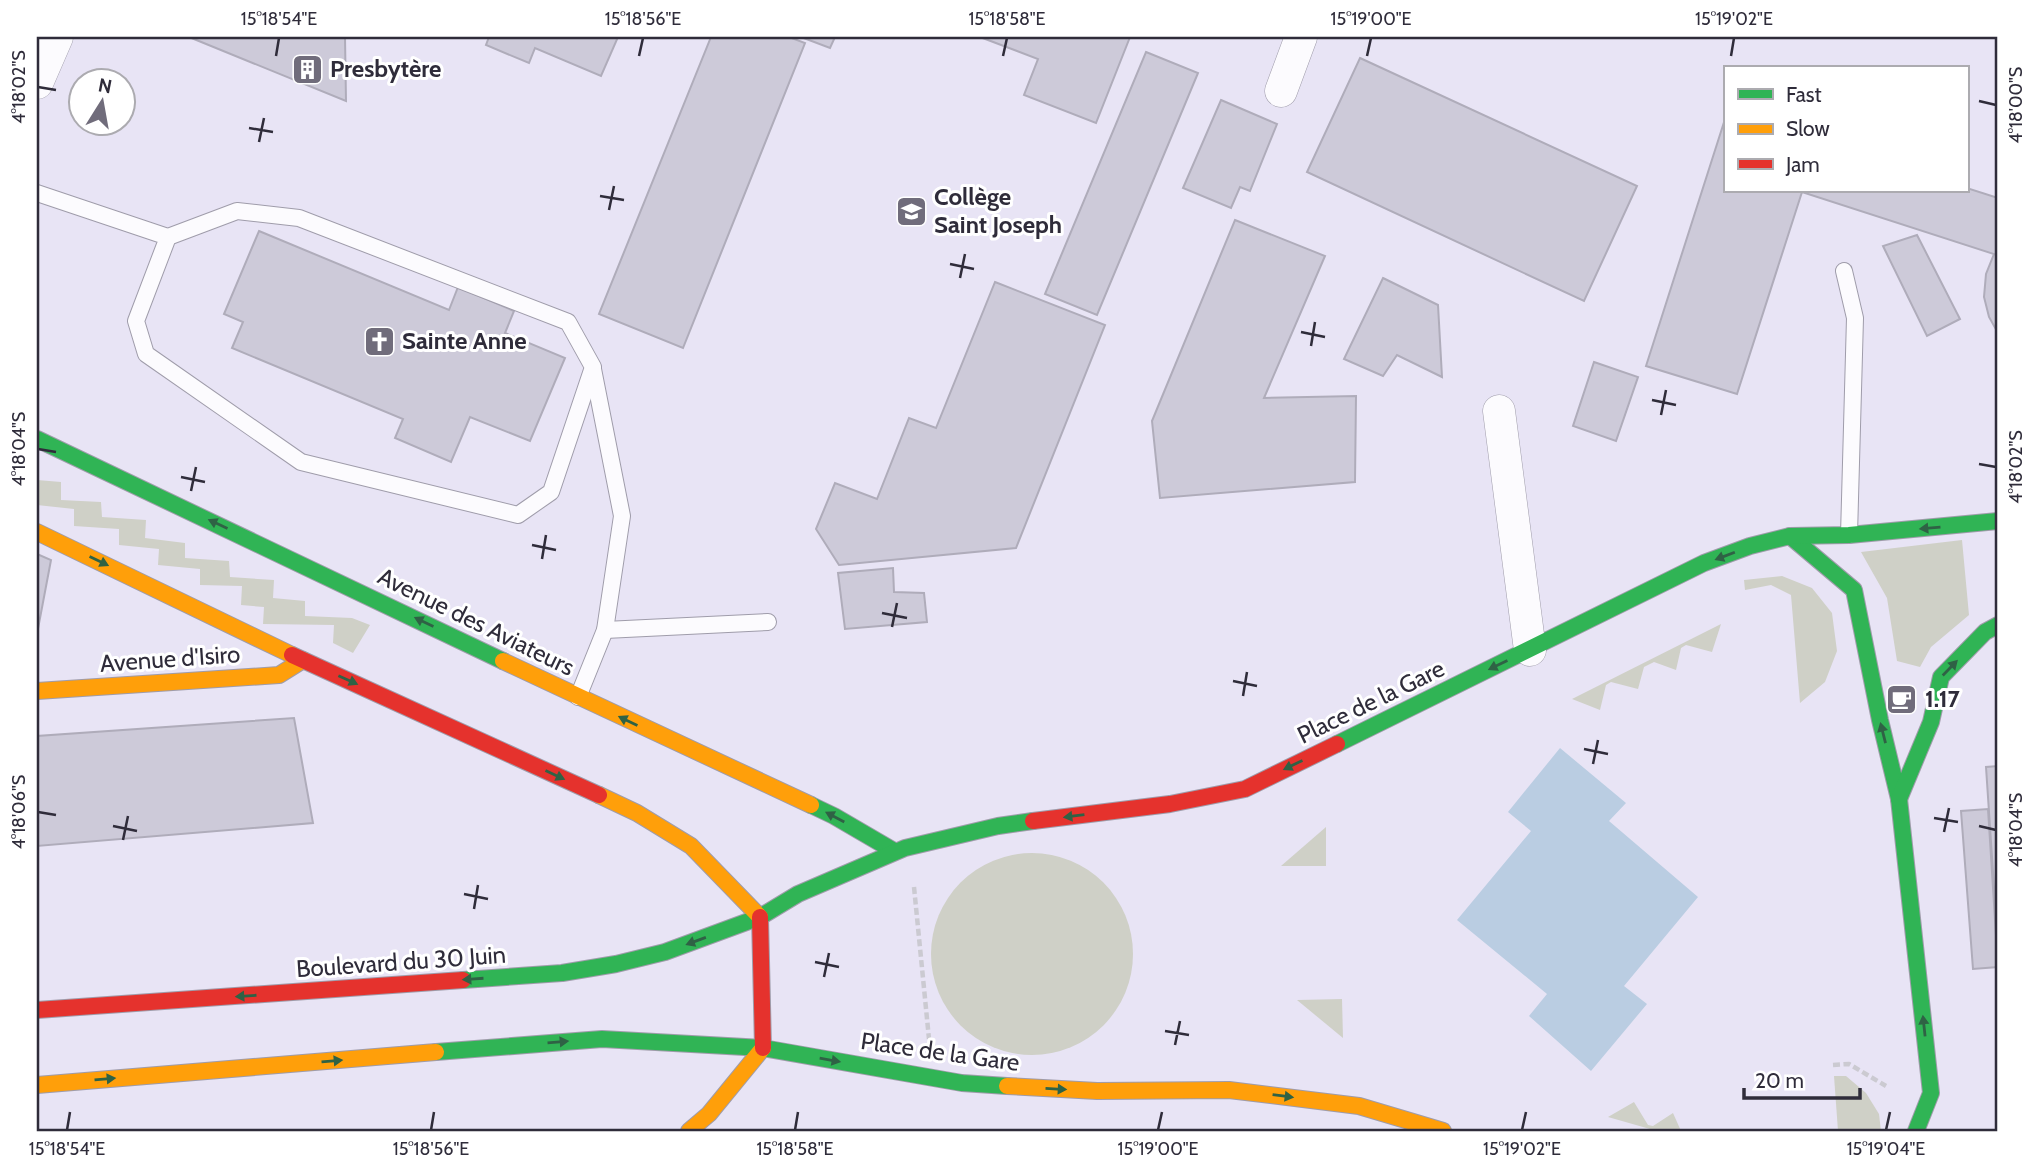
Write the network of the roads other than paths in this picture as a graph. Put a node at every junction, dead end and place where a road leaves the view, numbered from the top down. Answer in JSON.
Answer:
{"nodes":[{"id":1,"x":57,"y":37,"type":"edge"},
{"id":2,"x":1301,"y":37,"type":"edge"},
{"id":3,"x":37,"y":83,"type":"edge"},
{"id":4,"x":1281,"y":91,"type":"dead end"},
{"id":5,"x":37,"y":193,"type":"edge"},
{"id":6,"x":168,"y":237,"type":"junction"},
{"id":7,"x":1844,"y":271,"type":"dead end"},
{"id":8,"x":593,"y":367,"type":"junction"},
{"id":9,"x":1499,"y":411,"type":"dead end"},
{"id":10,"x":37,"y":439,"type":"edge"},
{"id":11,"x":1998,"y":521,"type":"edge"},
{"id":12,"x":37,"y":532,"type":"edge"},
{"id":13,"x":1849,"y":535,"type":"junction"},
{"id":14,"x":1790,"y":536,"type":"junction"},
{"id":15,"x":768,"y":622,"type":"dead end"},
{"id":16,"x":1998,"y":625,"type":"edge"},
{"id":17,"x":605,"y":630,"type":"junction"},
{"id":18,"x":1530,"y":650,"type":"junction"},
{"id":19,"x":303,"y":660,"type":"junction"},
{"id":20,"x":37,"y":691,"type":"edge"},
{"id":21,"x":578,"y":697,"type":"junction"},
{"id":22,"x":1899,"y":799,"type":"junction"},
{"id":23,"x":894,"y":851,"type":"junction"},
{"id":24,"x":760,"y":917,"type":"junction"},
{"id":25,"x":37,"y":1010,"type":"edge"},
{"id":26,"x":763,"y":1048,"type":"junction"},
{"id":27,"x":37,"y":1085,"type":"edge"},
{"id":28,"x":1931,"y":1093,"type":"junction"},
{"id":29,"x":689,"y":1131,"type":"edge"},
{"id":30,"x":1443,"y":1131,"type":"edge"},
{"id":31,"x":1916,"y":1131,"type":"edge"},
{"id":32,"x":1935,"y":1131,"type":"edge"}],
"edges":[{"from":1,"to":3,"type":"street"},
{"from":2,"to":4,"type":"street"},
{"from":5,"to":6,"type":"lane"},
{"from":6,"to":8,"type":"lane"},
{"from":6,"to":8,"type":"lane"},
{"from":7,"to":13,"type":"lane"},
{"from":8,"to":17,"type":"lane"},
{"from":9,"to":18,"type":"street"},
{"from":21,"to":10,"type":"main road","name":"Avenue des Aviateurs","one_way":true},
{"from":11,"to":13,"type":"main road","name":"Place de la Gare","one_way":true},
{"from":12,"to":19,"type":"main road","one_way":true},
{"from":13,"to":14,"type":"main road","name":"Place de la Gare"},
{"from":14,"to":18,"type":"main road","name":"Place de la Gare","one_way":true},
{"from":22,"to":14,"type":"main road","one_way":true},
{"from":15,"to":17,"type":"lane"},
{"from":22,"to":16,"type":"main road","one_way":true},
{"from":17,"to":21,"type":"lane"},
{"from":18,"to":23,"type":"main road","name":"Place de la Gare","one_way":true},
{"from":19,"to":20,"type":"main road","name":"Avenue d'Isiro"},
{"from":19,"to":24,"type":"main road","one_way":true},
{"from":23,"to":21,"type":"main road","name":"Avenue des Aviateurs","one_way":true},
{"from":28,"to":22,"type":"main road","one_way":true},
{"from":23,"to":24,"type":"main road","name":"Place de la Gare"},
{"from":24,"to":25,"type":"main road","name":"Boulevard du 30 Juin","one_way":true},
{"from":24,"to":26,"type":"main road"},
{"from":27,"to":26,"type":"main road","one_way":true},
{"from":26,"to":29,"type":"main road"},
{"from":26,"to":30,"type":"main road","name":"Place de la Gare","one_way":true},
{"from":28,"to":31,"type":"main road"},
{"from":28,"to":32,"type":"main road"}]}
